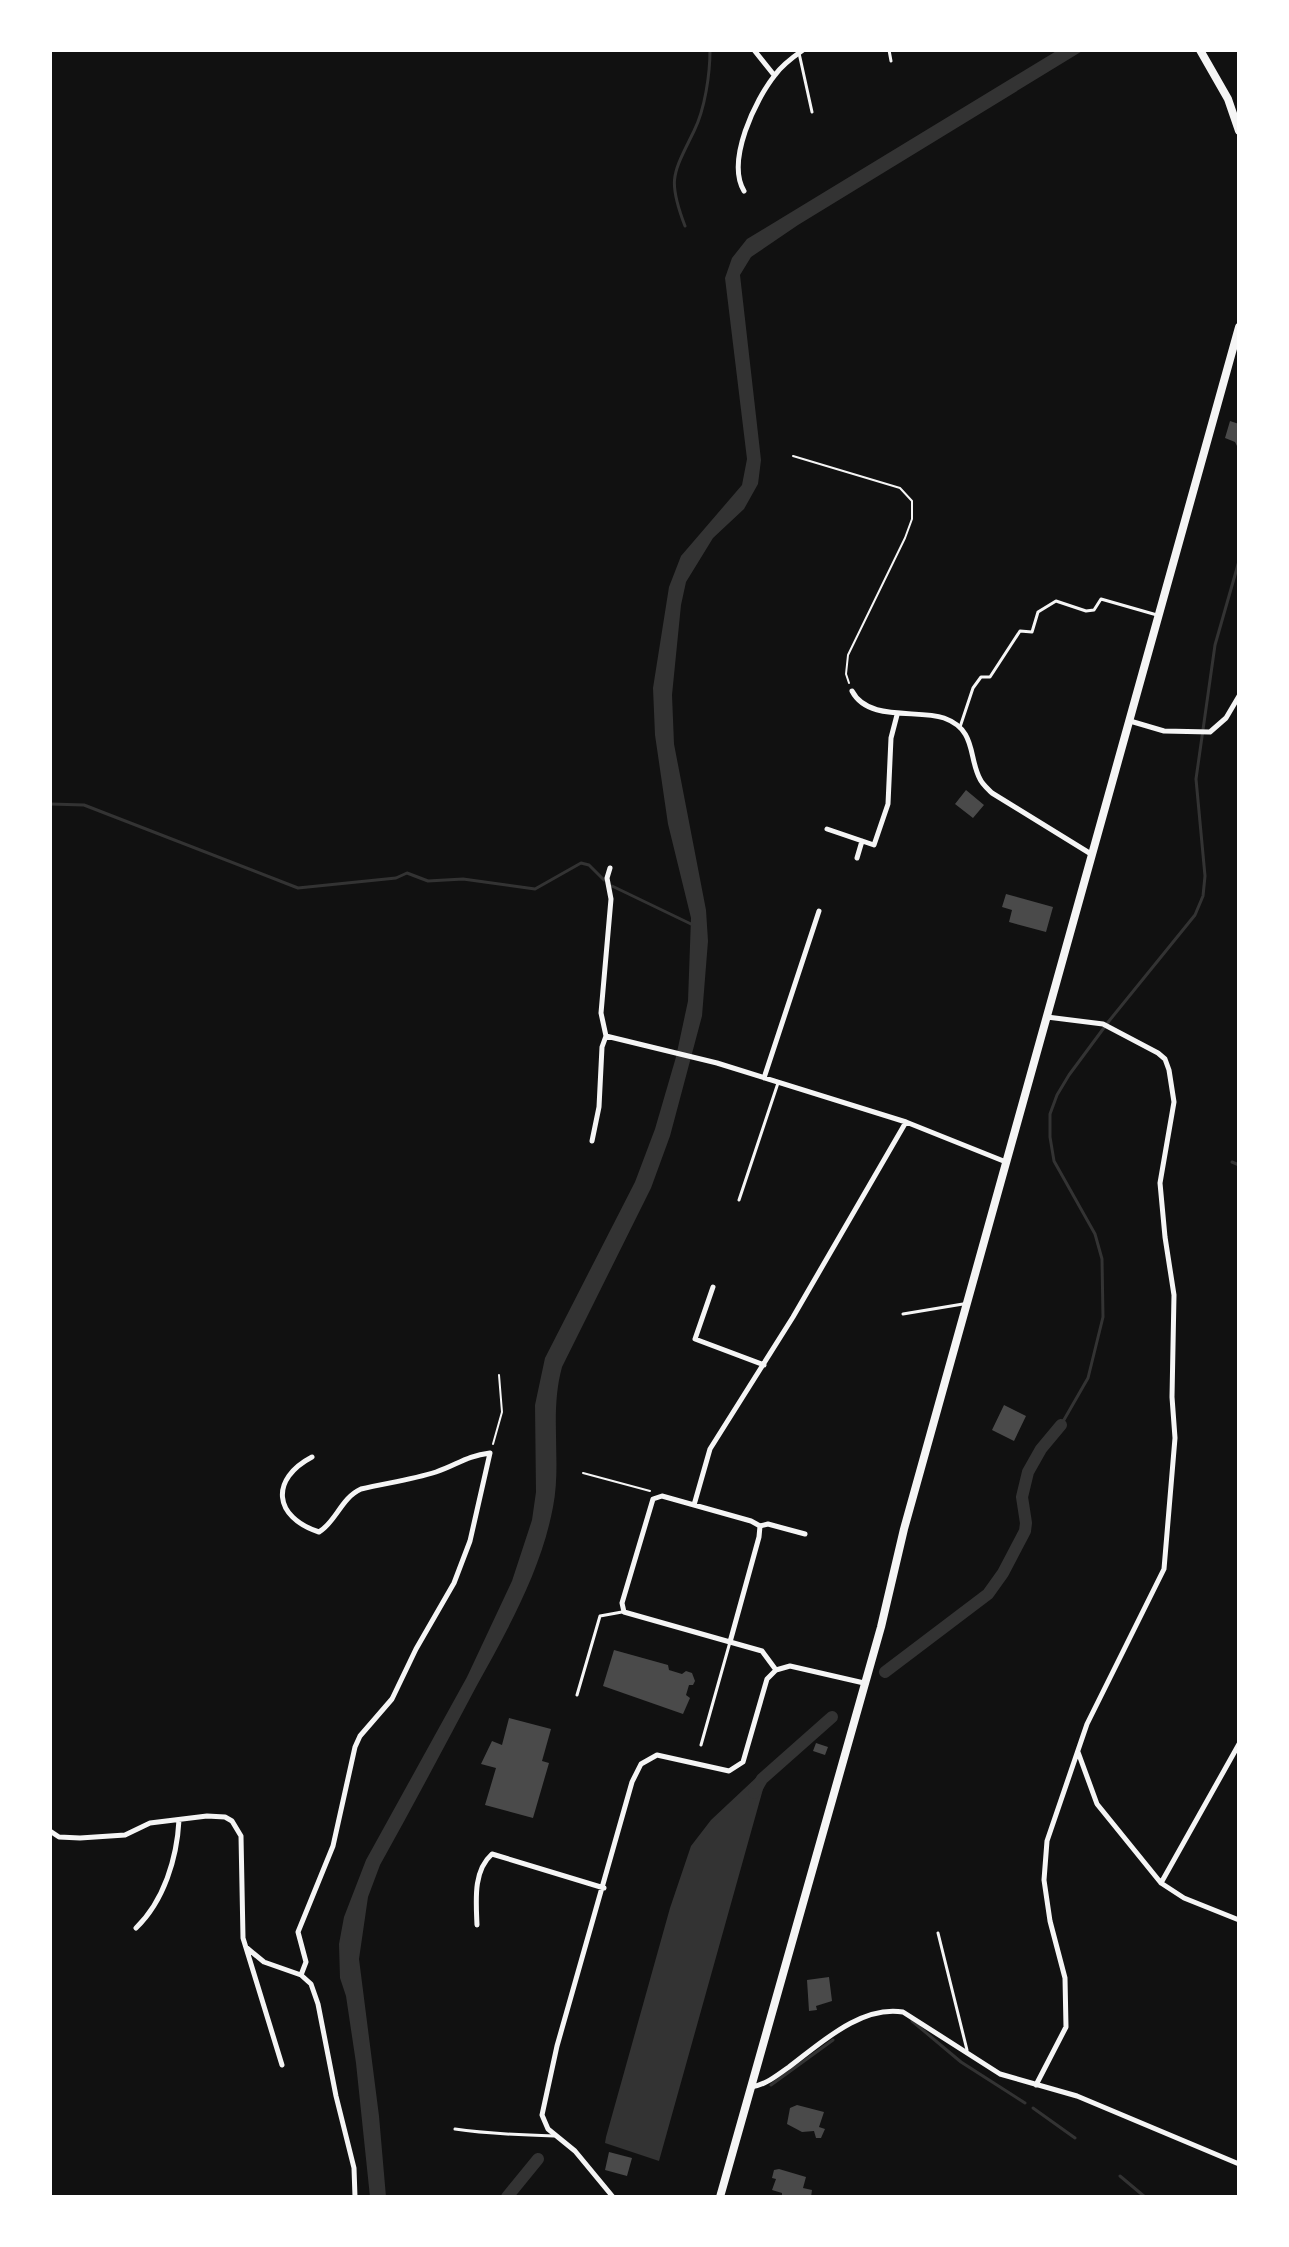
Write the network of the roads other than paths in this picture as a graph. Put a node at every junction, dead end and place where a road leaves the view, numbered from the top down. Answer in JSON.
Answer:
{"nodes":[{"id":1,"x":754,"y":50,"type":"edge"},
{"id":2,"x":889,"y":50,"type":"edge"},
{"id":3,"x":1200,"y":50,"type":"edge"},
{"id":4,"x":801,"y":51,"type":"edge"},
{"id":5,"x":891,"y":61,"type":"dead end"},
{"id":6,"x":774,"y":75,"type":"junction"},
{"id":7,"x":812,"y":112,"type":"dead end"},
{"id":8,"x":1239,"y":131,"type":"edge"},
{"id":9,"x":744,"y":191,"type":"dead end"},
{"id":10,"x":1239,"y":327,"type":"edge"},
{"id":11,"x":1157,"y":615,"type":"junction"},
{"id":12,"x":852,"y":691,"type":"road end"},
{"id":13,"x":1239,"y":696,"type":"edge"},
{"id":14,"x":897,"y":715,"type":"junction"},
{"id":15,"x":1130,"y":721,"type":"junction"},
{"id":16,"x":959,"y":727,"type":"junction"},
{"id":17,"x":827,"y":829,"type":"dead end"},
{"id":18,"x":862,"y":841,"type":"junction"},
{"id":19,"x":1091,"y":854,"type":"junction"},
{"id":20,"x":857,"y":858,"type":"dead end"},
{"id":21,"x":610,"y":868,"type":"dead end"},
{"id":22,"x":819,"y":911,"type":"dead end"},
{"id":23,"x":1046,"y":1017,"type":"junction"},
{"id":24,"x":606,"y":1036,"type":"junction"},
{"id":25,"x":764,"y":1078,"type":"junction"},
{"id":26,"x":778,"y":1083,"type":"junction"},
{"id":27,"x":906,"y":1122,"type":"junction"},
{"id":28,"x":592,"y":1141,"type":"dead end"},
{"id":29,"x":1006,"y":1162,"type":"junction"},
{"id":30,"x":739,"y":1200,"type":"dead end"},
{"id":31,"x":713,"y":1287,"type":"dead end"},
{"id":32,"x":967,"y":1304,"type":"junction"},
{"id":33,"x":903,"y":1314,"type":"dead end"},
{"id":34,"x":764,"y":1365,"type":"junction"},
{"id":35,"x":312,"y":1457,"type":"dead end"},
{"id":36,"x":694,"y":1505,"type":"junction"},
{"id":37,"x":760,"y":1526,"type":"junction"},
{"id":38,"x":805,"y":1534,"type":"dead end"},
{"id":39,"x":624,"y":1612,"type":"junction"},
{"id":40,"x":730,"y":1642,"type":"junction"},
{"id":41,"x":776,"y":1670,"type":"junction"},
{"id":42,"x":865,"y":1683,"type":"junction"},
{"id":43,"x":577,"y":1695,"type":"dead end"},
{"id":44,"x":1239,"y":1744,"type":"edge"},
{"id":45,"x":701,"y":1745,"type":"dead end"},
{"id":46,"x":1078,"y":1751,"type":"junction"},
{"id":47,"x":179,"y":1820,"type":"junction"},
{"id":48,"x":50,"y":1831,"type":"edge"},
{"id":49,"x":1161,"y":1883,"type":"junction"},
{"id":50,"x":604,"y":1888,"type":"junction"},
{"id":51,"x":1239,"y":1920,"type":"edge"},
{"id":52,"x":477,"y":1925,"type":"dead end"},
{"id":53,"x":136,"y":1928,"type":"dead end"},
{"id":54,"x":938,"y":1933,"type":"dead end"},
{"id":55,"x":247,"y":1947,"type":"junction"},
{"id":56,"x":301,"y":1975,"type":"junction"},
{"id":57,"x":968,"y":2055,"type":"junction"},
{"id":58,"x":282,"y":2065,"type":"dead end"},
{"id":59,"x":1036,"y":2085,"type":"junction"},
{"id":60,"x":750,"y":2087,"type":"junction"},
{"id":61,"x":455,"y":2129,"type":"dead end"},
{"id":62,"x":558,"y":2136,"type":"junction"},
{"id":63,"x":1239,"y":2164,"type":"edge"},
{"id":64,"x":355,"y":2197,"type":"edge"},
{"id":65,"x":613,"y":2197,"type":"edge"},
{"id":66,"x":720,"y":2197,"type":"edge"}],
"edges":[{"from":1,"to":6,"type":"street"},
{"from":2,"to":5,"type":"lane"},
{"from":3,"to":8,"type":"main road"},
{"from":4,"to":6,"type":"street"},
{"from":4,"to":7,"type":"lane"},
{"from":6,"to":9,"type":"street"},
{"from":10,"to":11,"type":"main road"},
{"from":11,"to":15,"type":"main road"},
{"from":11,"to":16,"type":"lane"},
{"from":12,"to":14,"type":"street"},
{"from":13,"to":15,"type":"street"},
{"from":14,"to":16,"type":"street"},
{"from":14,"to":18,"type":"street"},
{"from":15,"to":19,"type":"main road"},
{"from":16,"to":19,"type":"street"},
{"from":17,"to":18,"type":"street"},
{"from":18,"to":20,"type":"street"},
{"from":19,"to":23,"type":"main road"},
{"from":21,"to":24,"type":"street"},
{"from":22,"to":25,"type":"street"},
{"from":23,"to":29,"type":"main road"},
{"from":23,"to":46,"type":"street"},
{"from":24,"to":25,"type":"street"},
{"from":24,"to":28,"type":"street"},
{"from":25,"to":26,"type":"street"},
{"from":26,"to":27,"type":"street"},
{"from":26,"to":30,"type":"lane"},
{"from":27,"to":29,"type":"street"},
{"from":27,"to":34,"type":"street"},
{"from":29,"to":32,"type":"main road"},
{"from":31,"to":34,"type":"street"},
{"from":32,"to":33,"type":"lane"},
{"from":32,"to":42,"type":"main road"},
{"from":34,"to":36,"type":"street"},
{"from":35,"to":56,"type":"street"},
{"from":36,"to":37,"type":"street"},
{"from":36,"to":39,"type":"street"},
{"from":37,"to":38,"type":"street"},
{"from":37,"to":40,"type":"street"},
{"from":39,"to":40,"type":"street"},
{"from":39,"to":43,"type":"lane"},
{"from":40,"to":41,"type":"street"},
{"from":40,"to":45,"type":"lane"},
{"from":41,"to":42,"type":"street"},
{"from":41,"to":50,"type":"street"},
{"from":42,"to":60,"type":"main road"},
{"from":44,"to":49,"type":"street"},
{"from":46,"to":49,"type":"street"},
{"from":46,"to":59,"type":"street"},
{"from":47,"to":48,"type":"street"},
{"from":47,"to":53,"type":"street"},
{"from":47,"to":55,"type":"street"},
{"from":49,"to":51,"type":"street"},
{"from":50,"to":52,"type":"street"},
{"from":50,"to":62,"type":"street"},
{"from":54,"to":57,"type":"lane"},
{"from":55,"to":56,"type":"street"},
{"from":55,"to":58,"type":"street"},
{"from":56,"to":64,"type":"street"},
{"from":57,"to":59,"type":"street"},
{"from":57,"to":60,"type":"street"},
{"from":59,"to":63,"type":"street"},
{"from":60,"to":66,"type":"main road"},
{"from":61,"to":62,"type":"lane"},
{"from":62,"to":65,"type":"street"}]}
